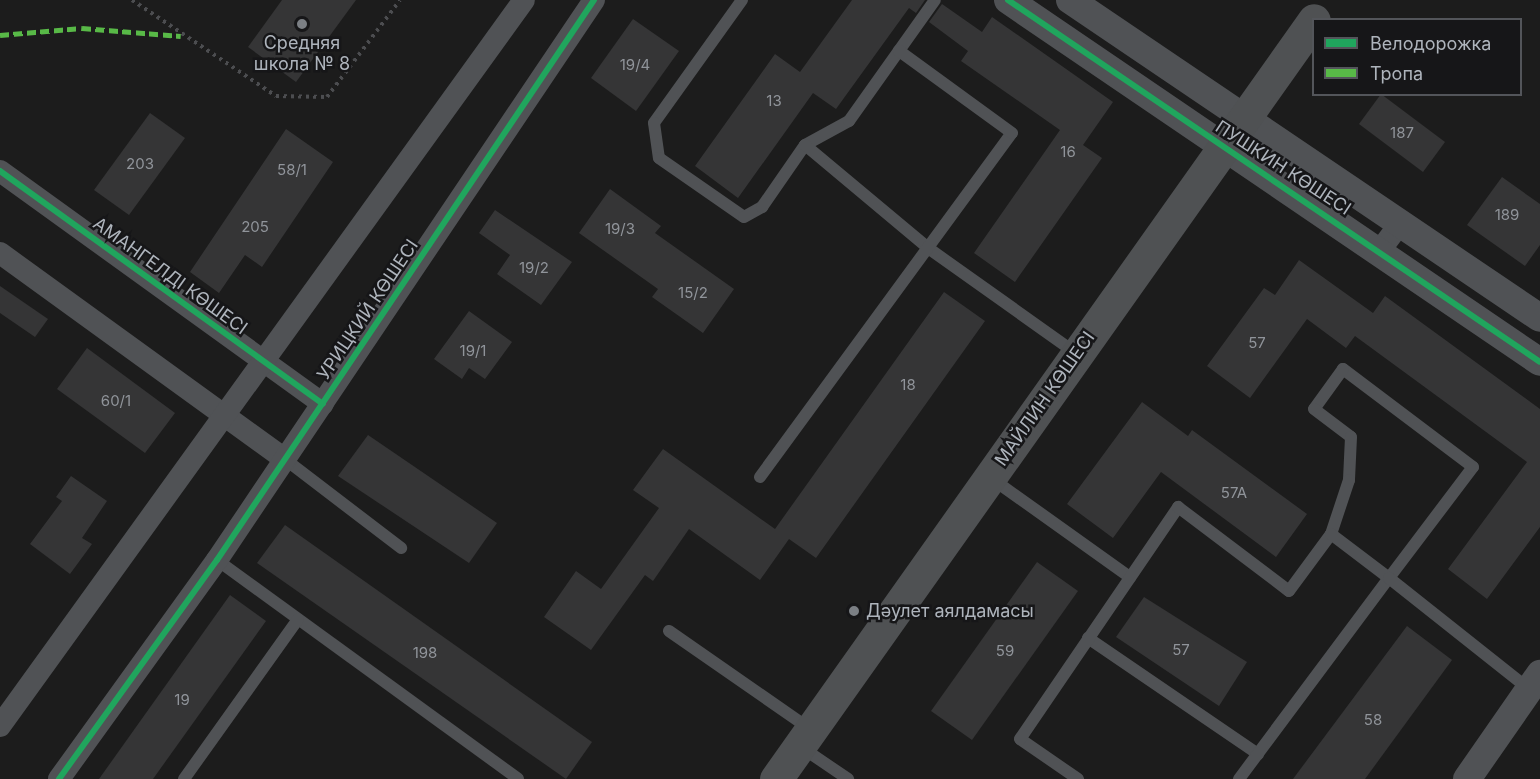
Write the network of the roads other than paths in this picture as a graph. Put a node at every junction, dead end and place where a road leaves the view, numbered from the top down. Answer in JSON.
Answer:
{"nodes":[{"id":1,"x":524,"y":0,"type":"edge"},
{"id":2,"x":594,"y":0,"type":"edge"},
{"id":3,"x":742,"y":0,"type":"edge"},
{"id":4,"x":935,"y":0,"type":"edge"},
{"id":5,"x":1008,"y":0,"type":"edge"},
{"id":6,"x":1070,"y":0,"type":"edge"},
{"id":7,"x":1328,"y":0,"type":"edge"},
{"id":8,"x":1315,"y":18,"type":"edge"},
{"id":9,"x":1312,"y":23,"type":"edge"},
{"id":10,"x":899,"y":51,"type":"junction"},
{"id":11,"x":1245,"y":117,"type":"junction"},
{"id":12,"x":805,"y":145,"type":"junction"},
{"id":13,"x":1223,"y":147,"type":"junction"},
{"id":14,"x":0,"y":171,"type":"edge"},
{"id":15,"x":1400,"y":224,"type":"junction"},
{"id":16,"x":928,"y":248,"type":"junction"},
{"id":17,"x":1381,"y":249,"type":"junction"},
{"id":18,"x":0,"y":253,"type":"edge"},
{"id":19,"x":1540,"y":318,"type":"edge"},
{"id":20,"x":1077,"y":354,"type":"junction"},
{"id":21,"x":262,"y":361,"type":"junction"},
{"id":22,"x":1540,"y":362,"type":"edge"},
{"id":23,"x":323,"y":404,"type":"junction"},
{"id":24,"x":224,"y":414,"type":"junction"},
{"id":25,"x":286,"y":460,"type":"junction"},
{"id":26,"x":760,"y":477,"type":"dead end"},
{"id":27,"x":990,"y":478,"type":"junction"},
{"id":28,"x":1331,"y":534,"type":"junction"},
{"id":29,"x":401,"y":548,"type":"dead end"},
{"id":30,"x":217,"y":560,"type":"junction"},
{"id":31,"x":1130,"y":577,"type":"junction"},
{"id":32,"x":1389,"y":578,"type":"junction"},
{"id":33,"x":298,"y":619,"type":"junction"},
{"id":34,"x":669,"y":631,"type":"dead end"},
{"id":35,"x":1088,"y":638,"type":"junction"},
{"id":36,"x":1535,"y":681,"type":"edge"},
{"id":37,"x":0,"y":726,"type":"edge"},
{"id":38,"x":805,"y":738,"type":"junction"},
{"id":39,"x":1258,"y":754,"type":"junction"},
{"id":40,"x":59,"y":779,"type":"edge"},
{"id":41,"x":184,"y":779,"type":"edge"},
{"id":42,"x":518,"y":779,"type":"edge"},
{"id":43,"x":776,"y":779,"type":"edge"},
{"id":44,"x":848,"y":779,"type":"edge"},
{"id":45,"x":1078,"y":779,"type":"edge"},
{"id":46,"x":1239,"y":779,"type":"edge"},
{"id":47,"x":1467,"y":779,"type":"edge"}],
"edges":[{"from":1,"to":21,"type":"street"},
{"from":2,"to":23,"type":"street","name":"УРИЦКИЙ КӨШЕСІ"},
{"from":3,"to":12,"type":"lane"},
{"from":4,"to":10,"type":"lane"},
{"from":5,"to":13,"type":"street","name":"ПУШКИН КӨШЕСІ"},
{"from":6,"to":11,"type":"street","name":"ПУШКИН КӨШЕСІ"},
{"from":7,"to":8,"type":"main road","name":"МАЙЛИН КӨШЕСІ"},
{"from":9,"to":11,"type":"main road","name":"МАЙЛИН КӨШЕСІ"},
{"from":10,"to":12,"type":"lane"},
{"from":10,"to":16,"type":"lane"},
{"from":11,"to":13,"type":"main road","name":"МАЙЛИН КӨШЕСІ"},
{"from":11,"to":15,"type":"street","name":"ПУШКИН КӨШЕСІ"},
{"from":12,"to":16,"type":"lane"},
{"from":13,"to":17,"type":"street","name":"ПУШКИН КӨШЕСІ"},
{"from":13,"to":20,"type":"main road","name":"МАЙЛИН КӨШЕСІ"},
{"from":14,"to":21,"type":"street","name":"АМАНГЕЛДІ КӨШЕСІ"},
{"from":15,"to":17,"type":"street"},
{"from":15,"to":19,"type":"street","name":"ПУШКИН КӨШЕСІ"},
{"from":16,"to":20,"type":"lane"},
{"from":16,"to":26,"type":"lane"},
{"from":17,"to":22,"type":"street","name":"ПУШКИН КӨШЕСІ"},
{"from":18,"to":24,"type":"street"},
{"from":20,"to":27,"type":"main road","name":"МАЙЛИН КӨШЕСІ"},
{"from":21,"to":23,"type":"street","name":"АМАНГЕЛДІ КӨШЕСІ"},
{"from":21,"to":24,"type":"street"},
{"from":23,"to":25,"type":"street","name":"УРИЦКИЙ КӨШЕСІ"},
{"from":24,"to":25,"type":"street"},
{"from":24,"to":37,"type":"street"},
{"from":25,"to":29,"type":"lane"},
{"from":25,"to":30,"type":"street","name":"УРИЦКИЙ КӨШЕСІ"},
{"from":27,"to":31,"type":"lane"},
{"from":27,"to":38,"type":"main road","name":"МАЙЛИН КӨШЕСІ"},
{"from":28,"to":31,"type":"lane"},
{"from":28,"to":32,"type":"lane"},
{"from":28,"to":32,"type":"lane"},
{"from":30,"to":33,"type":"lane"},
{"from":30,"to":40,"type":"street","name":"УРИЦКИЙ КӨШЕСІ"},
{"from":31,"to":35,"type":"lane"},
{"from":32,"to":36,"type":"lane"},
{"from":32,"to":39,"type":"lane"},
{"from":33,"to":41,"type":"lane"},
{"from":33,"to":42,"type":"lane"},
{"from":34,"to":38,"type":"lane"},
{"from":35,"to":39,"type":"lane"},
{"from":35,"to":45,"type":"lane"},
{"from":36,"to":47,"type":"street"},
{"from":38,"to":43,"type":"main road","name":"МАЙЛИН КӨШЕСІ"},
{"from":38,"to":44,"type":"lane"},
{"from":39,"to":46,"type":"lane"}]}
